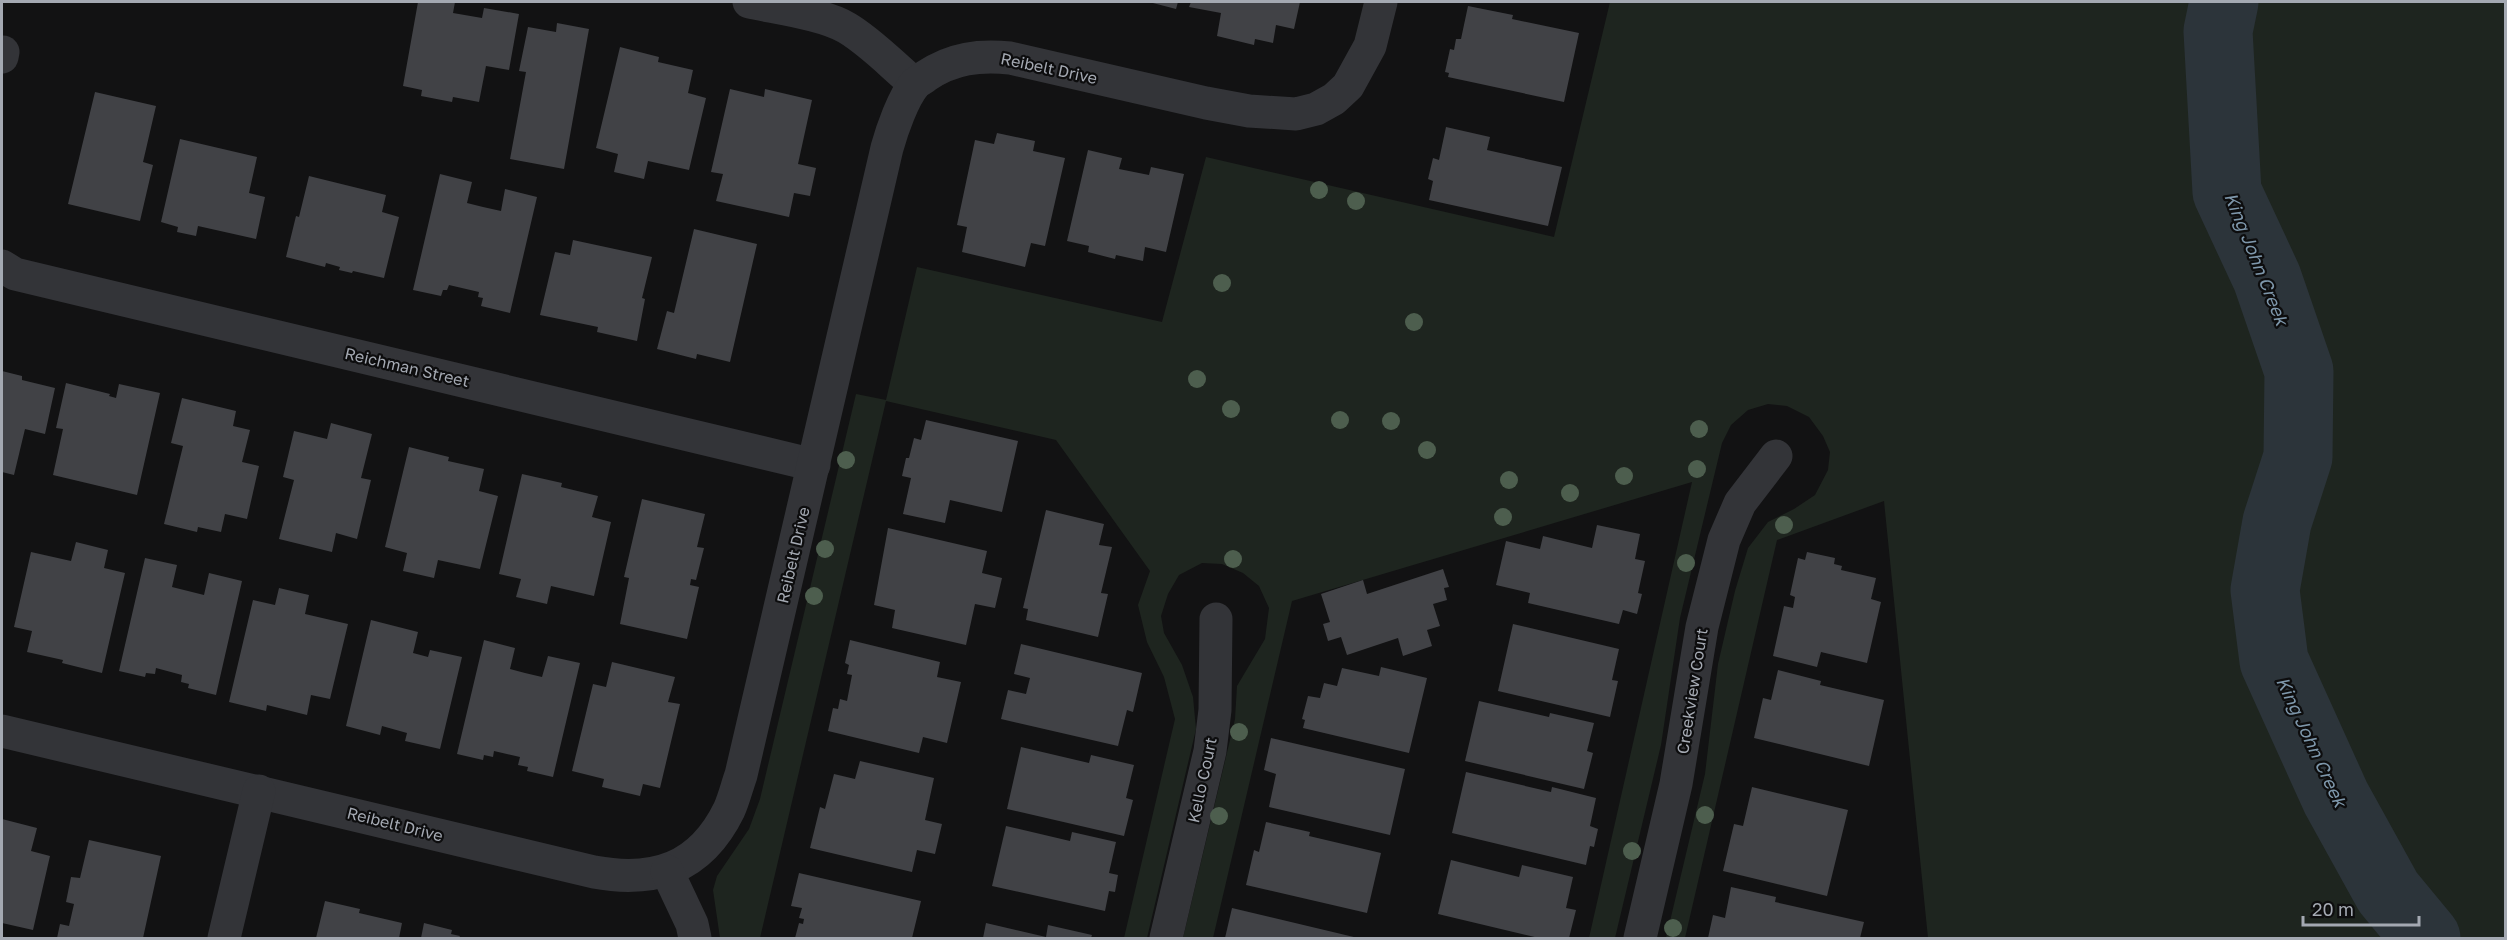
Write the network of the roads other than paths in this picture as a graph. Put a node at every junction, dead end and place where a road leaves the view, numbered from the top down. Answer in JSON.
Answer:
{"nodes":[{"id":1,"x":749,"y":2,"type":"edge"},
{"id":2,"x":1381,"y":2,"type":"edge"},
{"id":3,"x":915,"y":84,"type":"junction"},
{"id":4,"x":2,"y":266,"type":"edge"},
{"id":5,"x":1776,"y":456,"type":"dead end"},
{"id":6,"x":814,"y":465,"type":"junction"},
{"id":7,"x":1216,"y":619,"type":"dead end"},
{"id":8,"x":2,"y":731,"type":"edge"},
{"id":9,"x":259,"y":791,"type":"junction"},
{"id":10,"x":667,"y":871,"type":"junction"},
{"id":11,"x":225,"y":939,"type":"edge"},
{"id":12,"x":695,"y":939,"type":"edge"},
{"id":13,"x":1166,"y":939,"type":"edge"},
{"id":14,"x":1640,"y":939,"type":"edge"}],
"edges":[{"from":1,"to":3,"type":"street"},
{"from":2,"to":3,"type":"street","name":"Reibelt Drive"},
{"from":3,"to":6,"type":"street","name":"Reibelt Drive"},
{"from":4,"to":6,"type":"street","name":"Reichman Street"},
{"from":5,"to":14,"type":"street","name":"Creekview Court"},
{"from":6,"to":10,"type":"street","name":"Reibelt Drive"},
{"from":7,"to":13,"type":"street","name":"Kello Court"},
{"from":8,"to":9,"type":"street","name":"Reibelt Drive"},
{"from":9,"to":10,"type":"street","name":"Reibelt Drive"},
{"from":9,"to":11,"type":"street"},
{"from":10,"to":12,"type":"street"}]}
